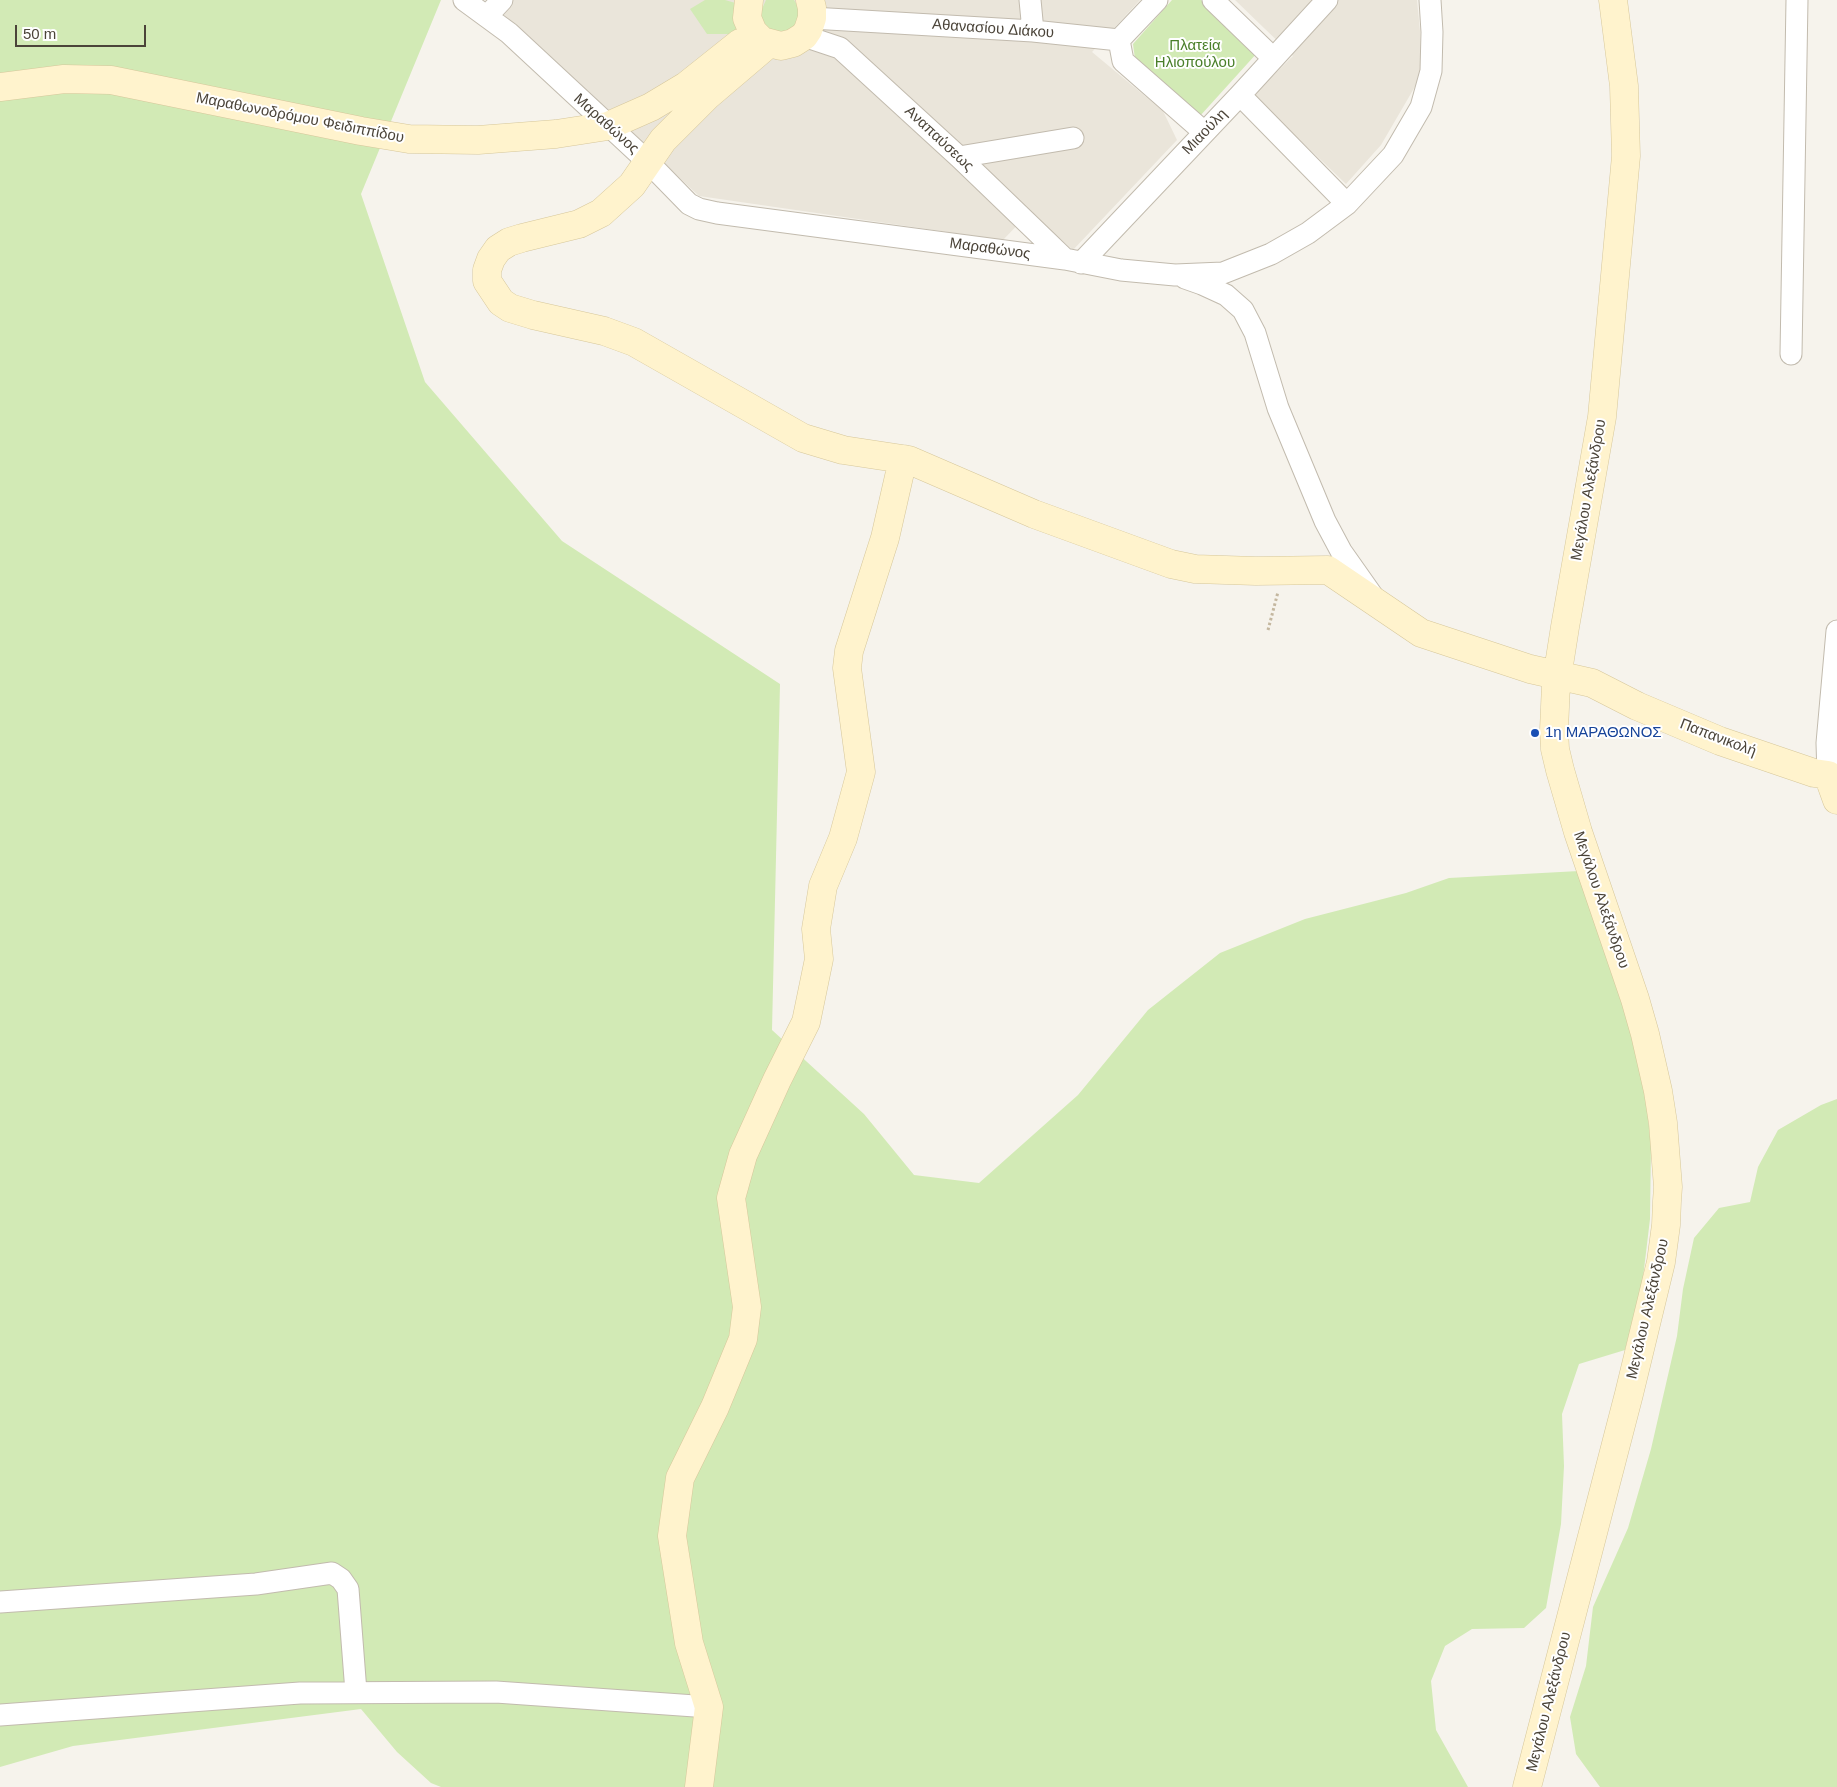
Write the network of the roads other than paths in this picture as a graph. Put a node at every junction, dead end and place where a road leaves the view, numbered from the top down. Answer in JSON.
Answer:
{"nodes":[{"id":1,"x":464,"y":0,"type":"edge"},
{"id":2,"x":502,"y":0,"type":"edge"},
{"id":3,"x":749,"y":0,"type":"edge"},
{"id":4,"x":1030,"y":0,"type":"edge"},
{"id":5,"x":1157,"y":0,"type":"edge"},
{"id":6,"x":1213,"y":0,"type":"edge"},
{"id":7,"x":1327,"y":0,"type":"edge"},
{"id":8,"x":1430,"y":0,"type":"edge"},
{"id":9,"x":1613,"y":0,"type":"edge"},
{"id":10,"x":1796,"y":0,"type":"edge"},
{"id":11,"x":487,"y":16,"type":"junction"},
{"id":12,"x":809,"y":18,"type":"edge"},
{"id":13,"x":849,"y":20,"type":"junction"},
{"id":14,"x":1033,"y":31,"type":"junction"},
{"id":15,"x":760,"y":38,"type":"junction"},
{"id":16,"x":1119,"y":40,"type":"junction"},
{"id":17,"x":840,"y":48,"type":"junction"},
{"id":18,"x":1273,"y":58,"type":"junction"},
{"id":19,"x":0,"y":87,"type":"edge"},
{"id":20,"x":1240,"y":95,"type":"junction"},
{"id":21,"x":608,"y":126,"type":"junction"},
{"id":22,"x":1204,"y":132,"type":"junction"},
{"id":23,"x":1073,"y":138,"type":"dead end"},
{"id":24,"x":959,"y":157,"type":"junction"},
{"id":25,"x":648,"y":162,"type":"junction"},
{"id":26,"x":1346,"y":204,"type":"junction"},
{"id":27,"x":1073,"y":261,"type":"junction"},
{"id":28,"x":1175,"y":275,"type":"junction"},
{"id":29,"x":1791,"y":354,"type":"dead end"},
{"id":30,"x":903,"y":459,"type":"junction"},
{"id":31,"x":1379,"y":606,"type":"junction"},
{"id":32,"x":1837,"y":631,"type":"edge"},
{"id":33,"x":1558,"y":674,"type":"junction"},
{"id":34,"x":1832,"y":787,"type":"edge"},
{"id":35,"x":0,"y":1602,"type":"edge"},
{"id":36,"x":356,"y":1692,"type":"junction"},
{"id":37,"x":708,"y":1707,"type":"junction"},
{"id":38,"x":0,"y":1715,"type":"edge"},
{"id":39,"x":699,"y":1787,"type":"edge"},
{"id":40,"x":1527,"y":1787,"type":"edge"}],
"edges":[{"from":1,"to":11,"type":"street","name":"Μαραθώνος"},
{"from":2,"to":11,"type":"street"},
{"from":3,"to":15,"type":"street"},
{"from":4,"to":14,"type":"street"},
{"from":5,"to":16,"type":"street"},
{"from":6,"to":18,"type":"street"},
{"from":7,"to":18,"type":"street","name":"Μιαούλη"},
{"from":8,"to":26,"type":"street","name":"Μαραθώνος"},
{"from":9,"to":33,"type":"street","name":"Μεγάλου Αλεξάνδρου"},
{"from":10,"to":29,"type":"street"},
{"from":11,"to":21,"type":"street","name":"Μαραθώνος"},
{"from":12,"to":13,"type":"street","name":"Αθανασίου Διάκου"},
{"from":12,"to":15,"type":"street"},
{"from":12,"to":17,"type":"street","name":"Αναπαύσεως"},
{"from":13,"to":14,"type":"street","name":"Αθανασίου Διάκου"},
{"from":13,"to":17,"type":"street"},
{"from":14,"to":16,"type":"street","name":"Αθανασίου Διάκου"},
{"from":15,"to":21,"type":"street","name":"Μαραθωνοδρόμου Φειδιππίδου"},
{"from":15,"to":25,"type":"street"},
{"from":16,"to":22,"type":"street"},
{"from":17,"to":24,"type":"street","name":"Αναπαύσεως"},
{"from":18,"to":20,"type":"street","name":"Μιαούλη"},
{"from":19,"to":21,"type":"street","name":"Μαραθωνοδρόμου Φειδιππίδου"},
{"from":20,"to":22,"type":"street","name":"Μιαούλη"},
{"from":20,"to":26,"type":"street"},
{"from":21,"to":25,"type":"street","name":"Μαραθώνος"},
{"from":22,"to":27,"type":"street","name":"Μιαούλη"},
{"from":23,"to":24,"type":"street"},
{"from":24,"to":27,"type":"street","name":"Αναπαύσεως"},
{"from":25,"to":27,"type":"street","name":"Μαραθώνος"},
{"from":25,"to":30,"type":"street","name":"Παπανικολή"},
{"from":26,"to":28,"type":"street","name":"Μαραθώνος"},
{"from":27,"to":28,"type":"street","name":"Μαραθώνος"},
{"from":28,"to":31,"type":"street"},
{"from":30,"to":31,"type":"street","name":"Παπανικολή"},
{"from":30,"to":37,"type":"street"},
{"from":31,"to":33,"type":"street","name":"Παπανικολή"},
{"from":32,"to":34,"type":"street"},
{"from":33,"to":34,"type":"street","name":"Παπανικολή"},
{"from":33,"to":40,"type":"street","name":"Μεγάλου Αλεξάνδρου"},
{"from":35,"to":36,"type":"street"},
{"from":36,"to":37,"type":"street"},
{"from":36,"to":38,"type":"street"},
{"from":37,"to":39,"type":"street"}]}
